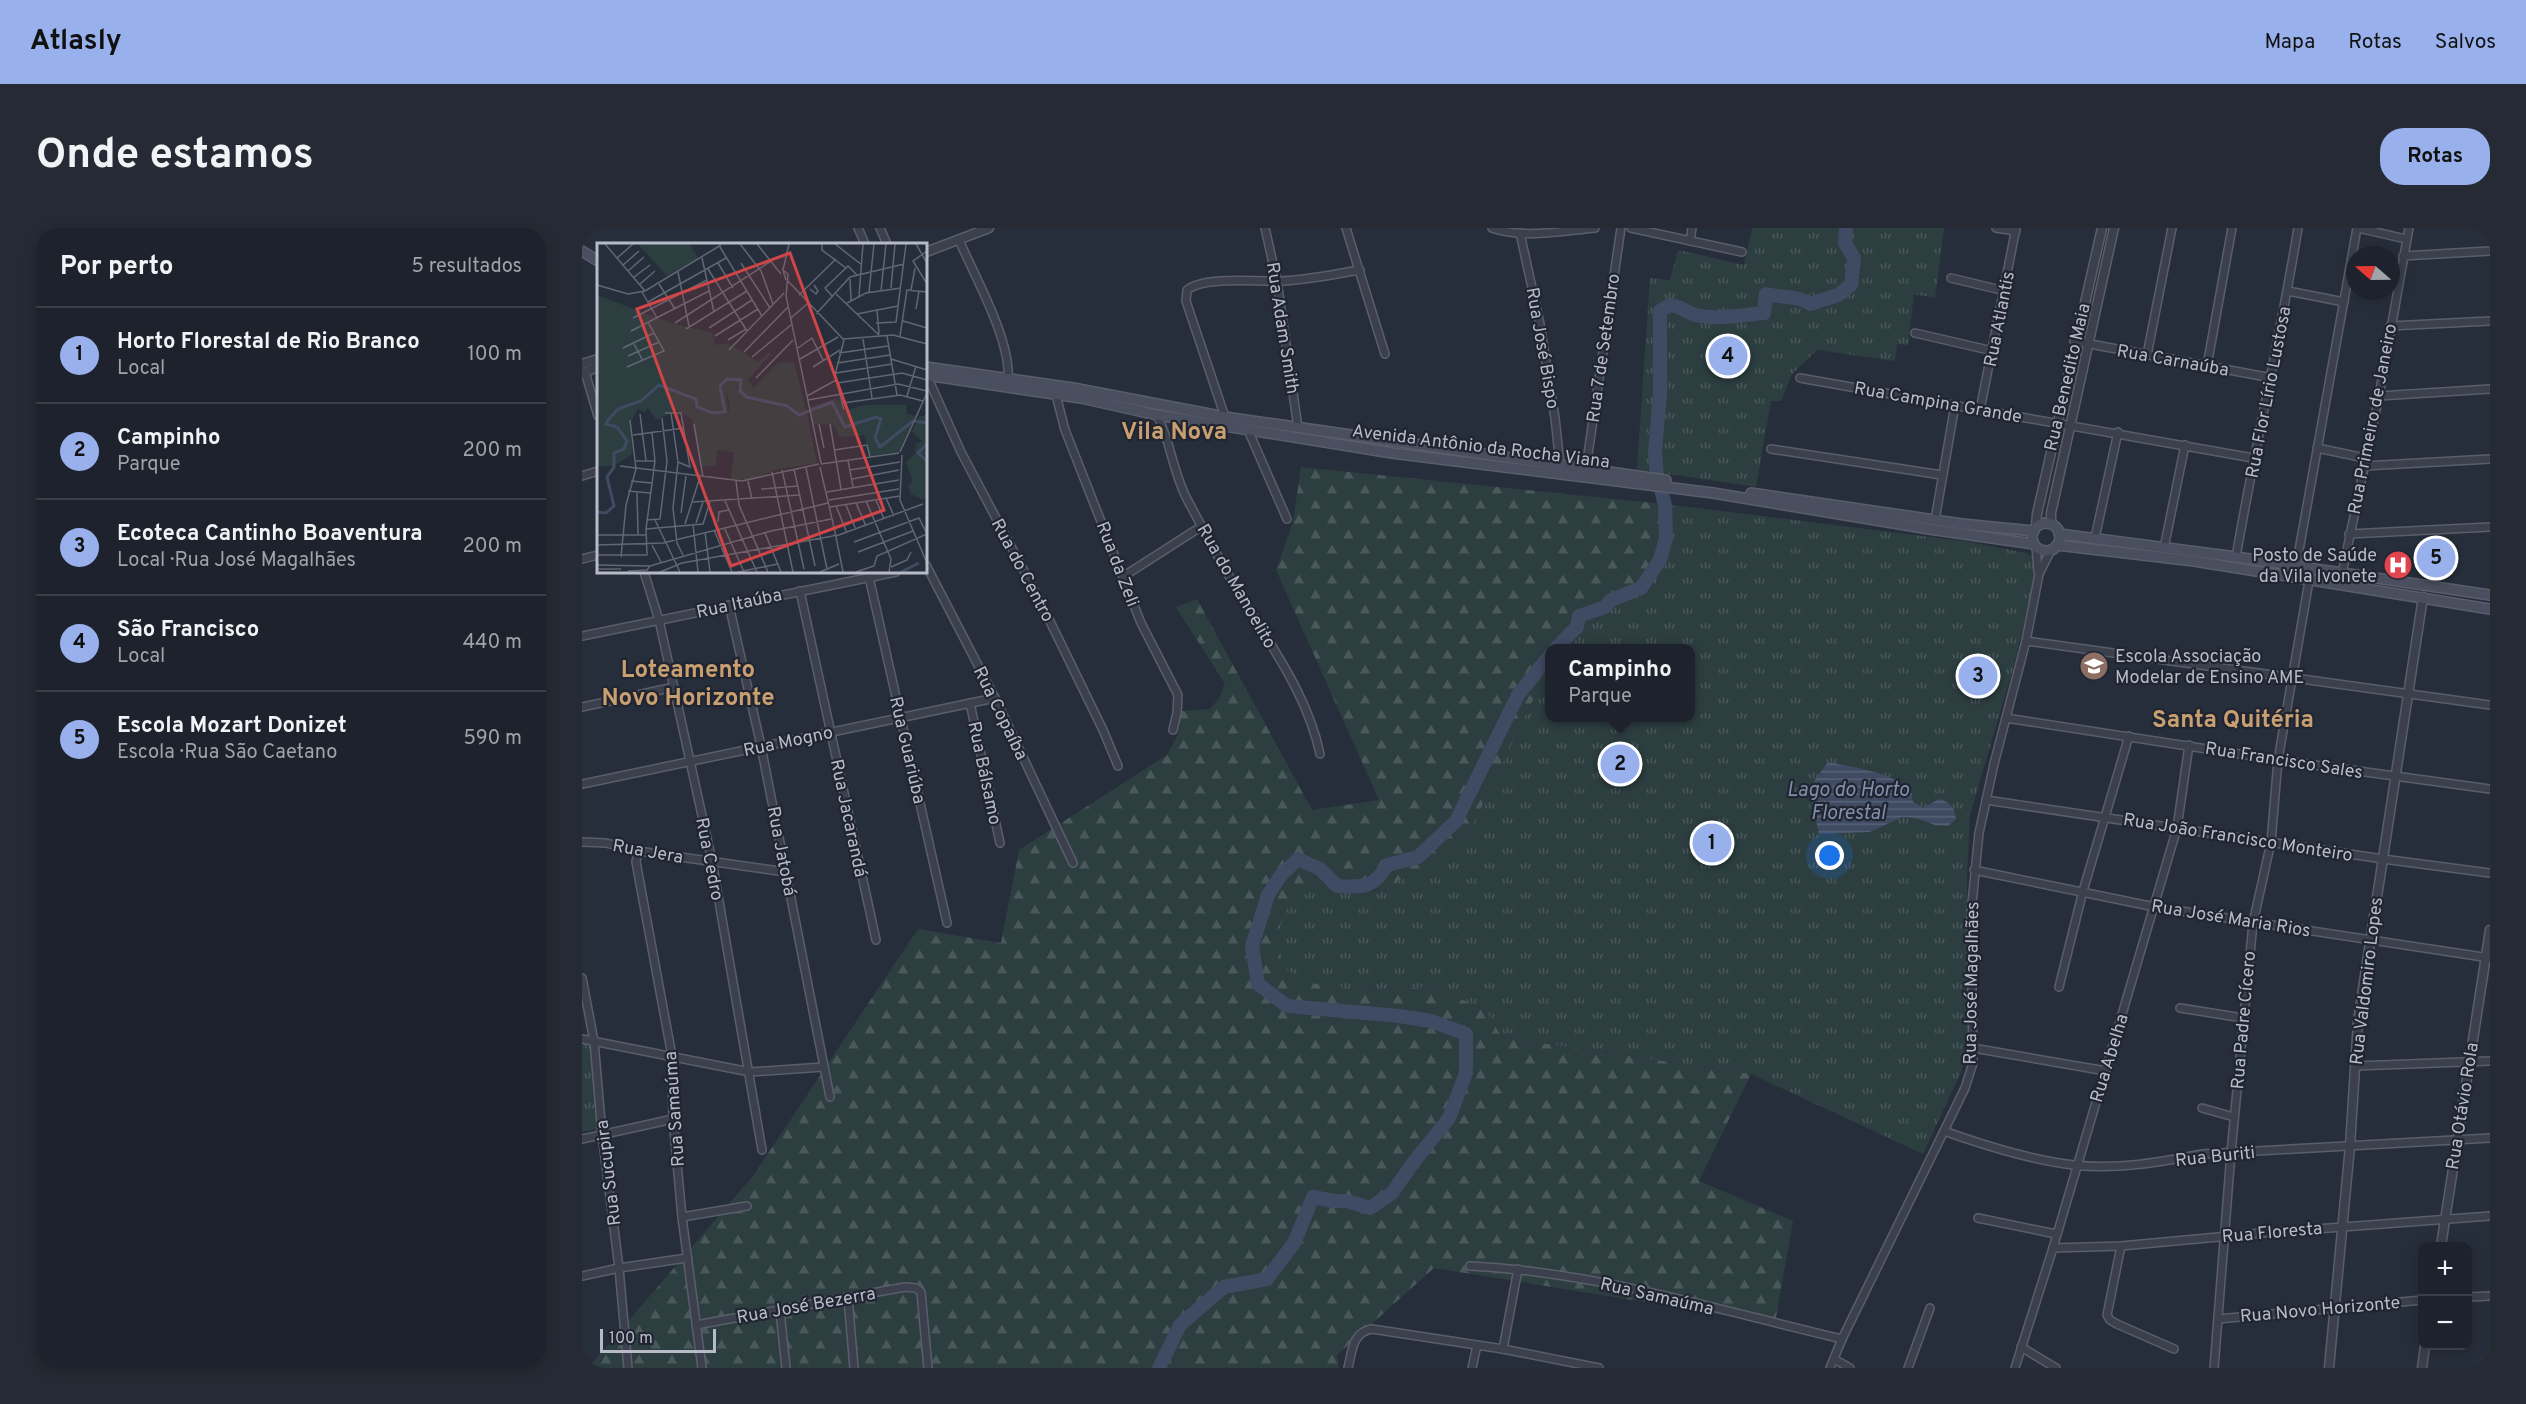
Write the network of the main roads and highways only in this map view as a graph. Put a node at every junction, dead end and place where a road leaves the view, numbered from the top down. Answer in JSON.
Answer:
{"nodes":[{"id":1,"x":582,"y":251,"type":"edge"},
{"id":2,"x":597,"y":260,"type":"edge"},
{"id":3,"x":927,"y":373,"type":"edge"},
{"id":4,"x":927,"y":373,"type":"edge"},
{"id":5,"x":1652,"y":481,"type":"junction"},
{"id":6,"x":1713,"y":490,"type":"junction"},
{"id":7,"x":2035,"y":529,"type":"junction"},
{"id":8,"x":2059,"y":534,"type":"junction"},
{"id":9,"x":2035,"y":545,"type":"junction"},
{"id":10,"x":2054,"y":548,"type":"junction"},
{"id":11,"x":2490,"y":595,"type":"edge"},
{"id":12,"x":2490,"y":609,"type":"edge"}],
"edges":[{"from":1,"to":2,"type":"main road"},
{"from":3,"to":5,"type":"main road","name":"Avenida Antônio da Rocha Viana"},
{"from":4,"to":5,"type":"main road","name":"Avenida Antônio da Rocha Viana"},
{"from":5,"to":6,"type":"main road","name":"Avenida Antônio da Rocha Viana"},
{"from":6,"to":7,"type":"main road","name":"Avenida Antônio da Rocha Viana"},
{"from":6,"to":9,"type":"main road","name":"Avenida Antônio da Rocha Viana"},
{"from":7,"to":8,"type":"main road"},
{"from":7,"to":9,"type":"main road"},
{"from":8,"to":10,"type":"main road"},
{"from":8,"to":11,"type":"main road"},
{"from":9,"to":10,"type":"main road"},
{"from":10,"to":12,"type":"main road"}]}
